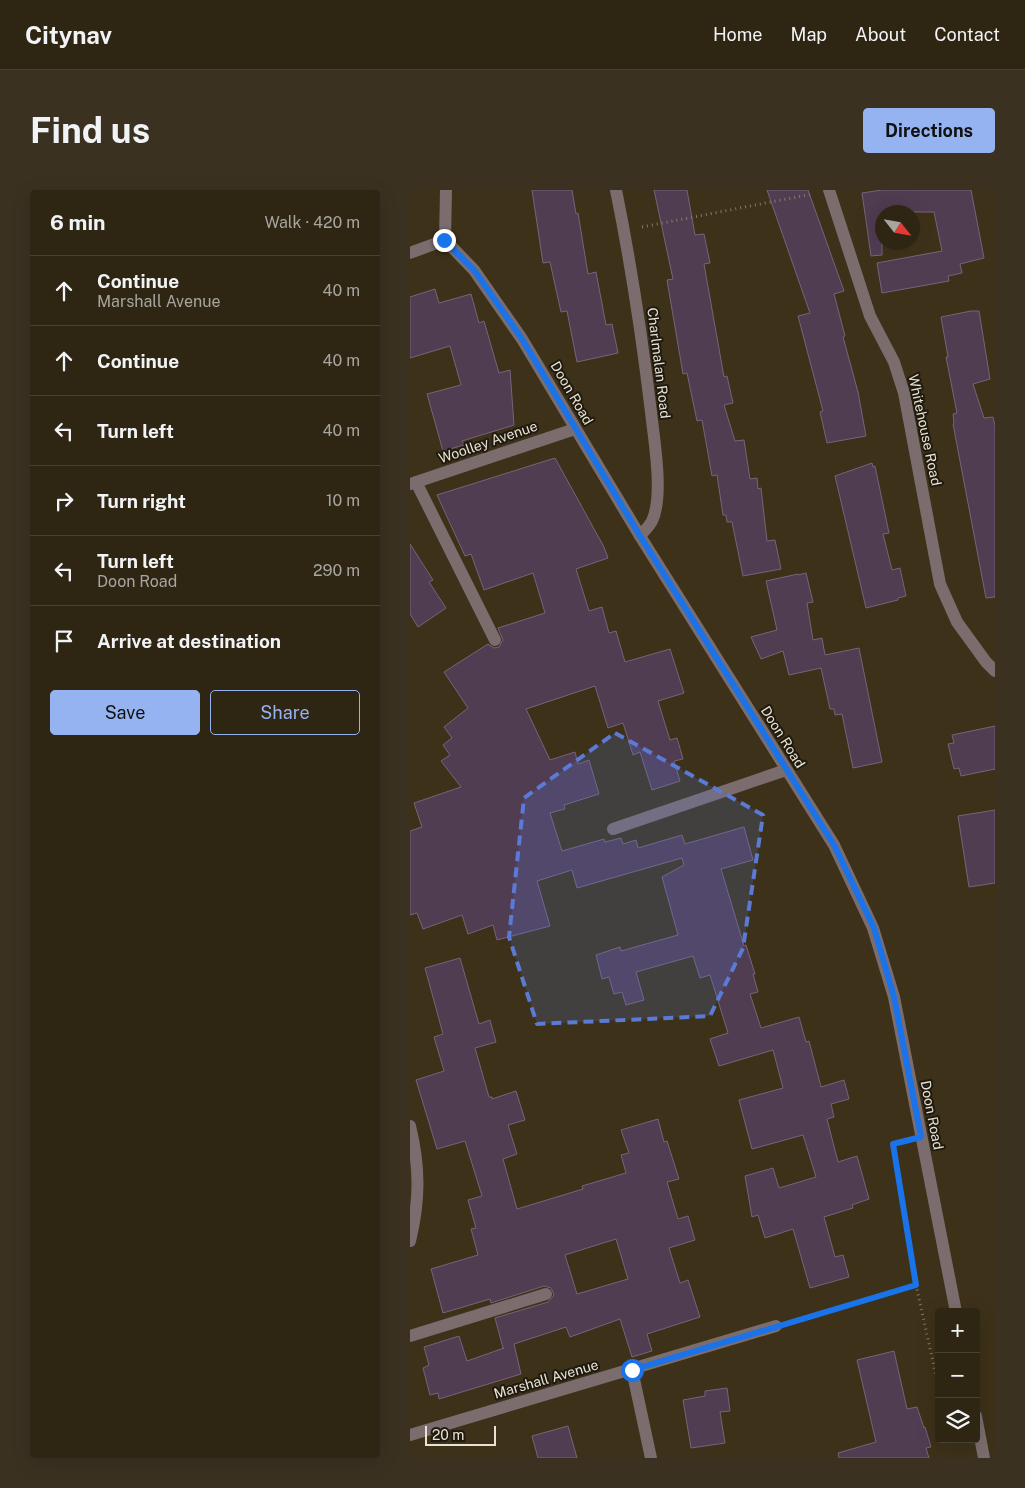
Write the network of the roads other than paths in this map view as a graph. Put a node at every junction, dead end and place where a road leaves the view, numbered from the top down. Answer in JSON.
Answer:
{"nodes":[{"id":1,"x":446,"y":190,"type":"edge"},
{"id":2,"x":616,"y":190,"type":"edge"},
{"id":3,"x":829,"y":190,"type":"edge"},
{"id":4,"x":444,"y":240,"type":"junction"},
{"id":5,"x":410,"y":253,"type":"edge"},
{"id":6,"x":575,"y":429,"type":"junction"},
{"id":7,"x":413,"y":483,"type":"edge"},
{"id":8,"x":640,"y":536,"type":"junction"},
{"id":9,"x":495,"y":640,"type":"dead end"},
{"id":10,"x":995,"y":671,"type":"edge"},
{"id":11,"x":786,"y":770,"type":"junction"},
{"id":12,"x":613,"y":829,"type":"dead end"},
{"id":13,"x":410,"y":1126,"type":"edge"},
{"id":14,"x":410,"y":1241,"type":"edge"},
{"id":15,"x":546,"y":1294,"type":"dead end"},
{"id":16,"x":955,"y":1308,"type":"edge"},
{"id":17,"x":776,"y":1326,"type":"road end"},
{"id":18,"x":410,"y":1336,"type":"edge"},
{"id":19,"x":632,"y":1370,"type":"junction"},
{"id":20,"x":410,"y":1435,"type":"edge"},
{"id":21,"x":980,"y":1437,"type":"edge"},
{"id":22,"x":651,"y":1458,"type":"edge"},
{"id":23,"x":984,"y":1458,"type":"edge"}],
"edges":[{"from":1,"to":4,"type":"street"},
{"from":2,"to":8,"type":"street","name":"Charlmalan Road"},
{"from":3,"to":10,"type":"street","name":"Whitehouse Road"},
{"from":4,"to":5,"type":"street"},
{"from":4,"to":6,"type":"street","name":"Doon Road"},
{"from":6,"to":7,"type":"street","name":"Woolley Avenue"},
{"from":6,"to":8,"type":"street","name":"Doon Road"},
{"from":7,"to":9,"type":"street"},
{"from":8,"to":11,"type":"street","name":"Doon Road"},
{"from":11,"to":12,"type":"street"},
{"from":11,"to":16,"type":"street","name":"Doon Road"},
{"from":13,"to":14,"type":"street"},
{"from":15,"to":18,"type":"street"},
{"from":17,"to":19,"type":"street","name":"Marshall Avenue"},
{"from":19,"to":20,"type":"street","name":"Marshall Avenue"},
{"from":19,"to":22,"type":"street"},
{"from":21,"to":23,"type":"street"}]}
